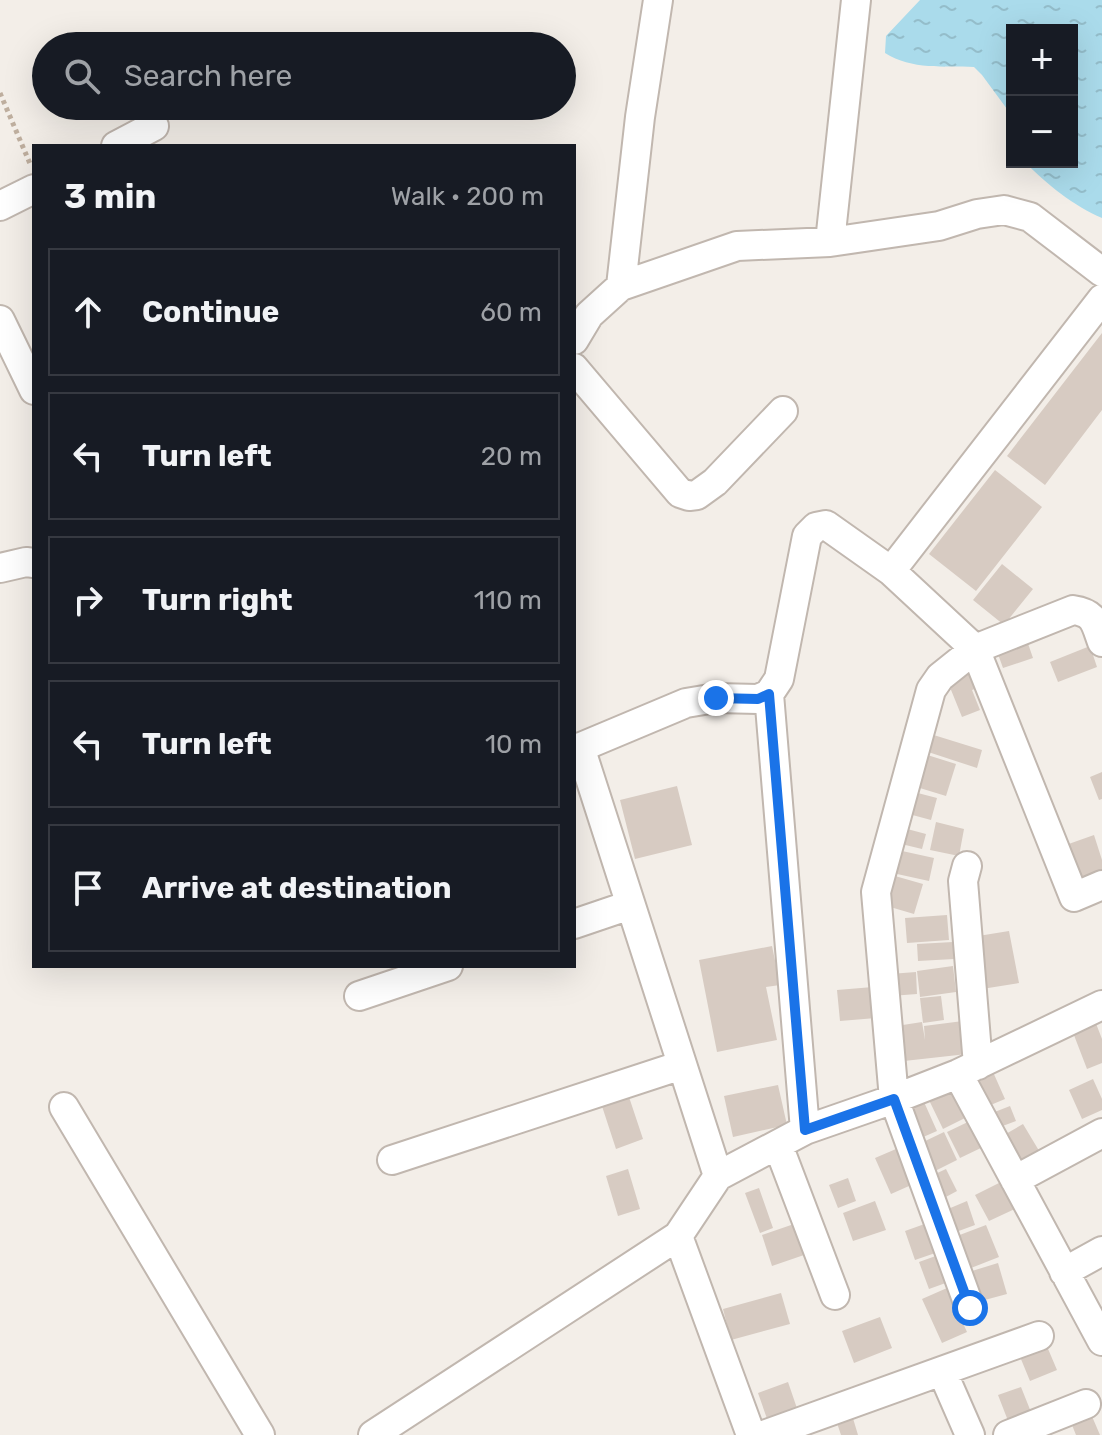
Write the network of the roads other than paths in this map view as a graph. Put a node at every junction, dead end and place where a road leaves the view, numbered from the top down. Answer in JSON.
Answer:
{"nodes":[{"id":1,"x":658,"y":0,"type":"edge"},
{"id":2,"x":856,"y":0,"type":"edge"},
{"id":3,"x":154,"y":126,"type":"dead end"},
{"id":4,"x":120,"y":144,"type":"edge"},
{"id":5,"x":32,"y":190,"type":"edge"},
{"id":6,"x":0,"y":206,"type":"edge"},
{"id":7,"x":830,"y":242,"type":"junction"},
{"id":8,"x":1102,"y":272,"type":"edge"},
{"id":9,"x":621,"y":286,"type":"junction"},
{"id":10,"x":1102,"y":299,"type":"edge"},
{"id":11,"x":0,"y":320,"type":"edge"},
{"id":12,"x":576,"y":337,"type":"edge"},
{"id":13,"x":18,"y":364,"type":"edge"},
{"id":14,"x":576,"y":370,"type":"edge"},
{"id":15,"x":32,"y":387,"type":"edge"},
{"id":16,"x":783,"y":411,"type":"dead end"},
{"id":17,"x":32,"y":563,"type":"edge"},
{"id":18,"x":0,"y":568,"type":"edge"},
{"id":19,"x":891,"y":571,"type":"junction"},
{"id":20,"x":1102,"y":642,"type":"edge"},
{"id":21,"x":975,"y":649,"type":"junction"},
{"id":22,"x":769,"y":694,"type":"junction"},
{"id":23,"x":577,"y":748,"type":"edge"},
{"id":24,"x":967,"y":866,"type":"dead end"},
{"id":25,"x":1102,"y":885,"type":"edge"},
{"id":26,"x":630,"y":905,"type":"junction"},
{"id":27,"x":576,"y":923,"type":"edge"},
{"id":28,"x":442,"y":968,"type":"edge"},
{"id":29,"x":359,"y":996,"type":"dead end"},
{"id":30,"x":1102,"y":1005,"type":"edge"},
{"id":31,"x":682,"y":1065,"type":"junction"},
{"id":32,"x":968,"y":1070,"type":"junction"},
{"id":33,"x":894,"y":1099,"type":"junction"},
{"id":34,"x":64,"y":1107,"type":"dead end"},
{"id":35,"x":805,"y":1130,"type":"junction"},
{"id":36,"x":1102,"y":1133,"type":"edge"},
{"id":37,"x":778,"y":1145,"type":"junction"},
{"id":38,"x":392,"y":1160,"type":"dead end"},
{"id":39,"x":718,"y":1176,"type":"junction"},
{"id":40,"x":1015,"y":1180,"type":"junction"},
{"id":41,"x":678,"y":1236,"type":"junction"},
{"id":42,"x":1102,"y":1251,"type":"edge"},
{"id":43,"x":1064,"y":1272,"type":"junction"},
{"id":44,"x":835,"y":1295,"type":"dead end"},
{"id":45,"x":970,"y":1308,"type":"dead end"},
{"id":46,"x":1039,"y":1336,"type":"dead end"},
{"id":47,"x":1102,"y":1341,"type":"edge"},
{"id":48,"x":942,"y":1371,"type":"junction"},
{"id":49,"x":1086,"y":1404,"type":"dead end"},
{"id":50,"x":260,"y":1435,"type":"edge"},
{"id":51,"x":373,"y":1435,"type":"edge"},
{"id":52,"x":751,"y":1435,"type":"edge"},
{"id":53,"x":764,"y":1435,"type":"edge"},
{"id":54,"x":970,"y":1435,"type":"edge"},
{"id":55,"x":1008,"y":1435,"type":"edge"}],
"edges":[{"from":1,"to":9,"type":"street"},
{"from":2,"to":7,"type":"street"},
{"from":3,"to":4,"type":"street"},
{"from":5,"to":6,"type":"street"},
{"from":7,"to":8,"type":"street"},
{"from":7,"to":9,"type":"street"},
{"from":9,"to":12,"type":"street"},
{"from":10,"to":19,"type":"street"},
{"from":11,"to":13,"type":"street"},
{"from":13,"to":15,"type":"street"},
{"from":14,"to":16,"type":"street"},
{"from":17,"to":18,"type":"street"},
{"from":19,"to":21,"type":"street"},
{"from":19,"to":22,"type":"street"},
{"from":20,"to":21,"type":"street"},
{"from":21,"to":25,"type":"street"},
{"from":21,"to":33,"type":"street"},
{"from":22,"to":23,"type":"street"},
{"from":22,"to":35,"type":"street"},
{"from":23,"to":26,"type":"street"},
{"from":24,"to":32,"type":"street"},
{"from":26,"to":27,"type":"street"},
{"from":26,"to":31,"type":"street"},
{"from":28,"to":29,"type":"street"},
{"from":30,"to":32,"type":"street"},
{"from":31,"to":38,"type":"street"},
{"from":31,"to":39,"type":"street"},
{"from":32,"to":33,"type":"street"},
{"from":32,"to":40,"type":"street"},
{"from":33,"to":35,"type":"street"},
{"from":33,"to":45,"type":"street"},
{"from":34,"to":50,"type":"street"},
{"from":35,"to":37,"type":"street"},
{"from":36,"to":40,"type":"street"},
{"from":37,"to":39,"type":"street"},
{"from":37,"to":44,"type":"street"},
{"from":39,"to":41,"type":"street"},
{"from":40,"to":43,"type":"street"},
{"from":41,"to":51,"type":"street"},
{"from":41,"to":52,"type":"street"},
{"from":42,"to":43,"type":"street"},
{"from":43,"to":47,"type":"street"},
{"from":46,"to":48,"type":"street"},
{"from":48,"to":53,"type":"street"},
{"from":48,"to":54,"type":"street"},
{"from":49,"to":55,"type":"street"}]}
